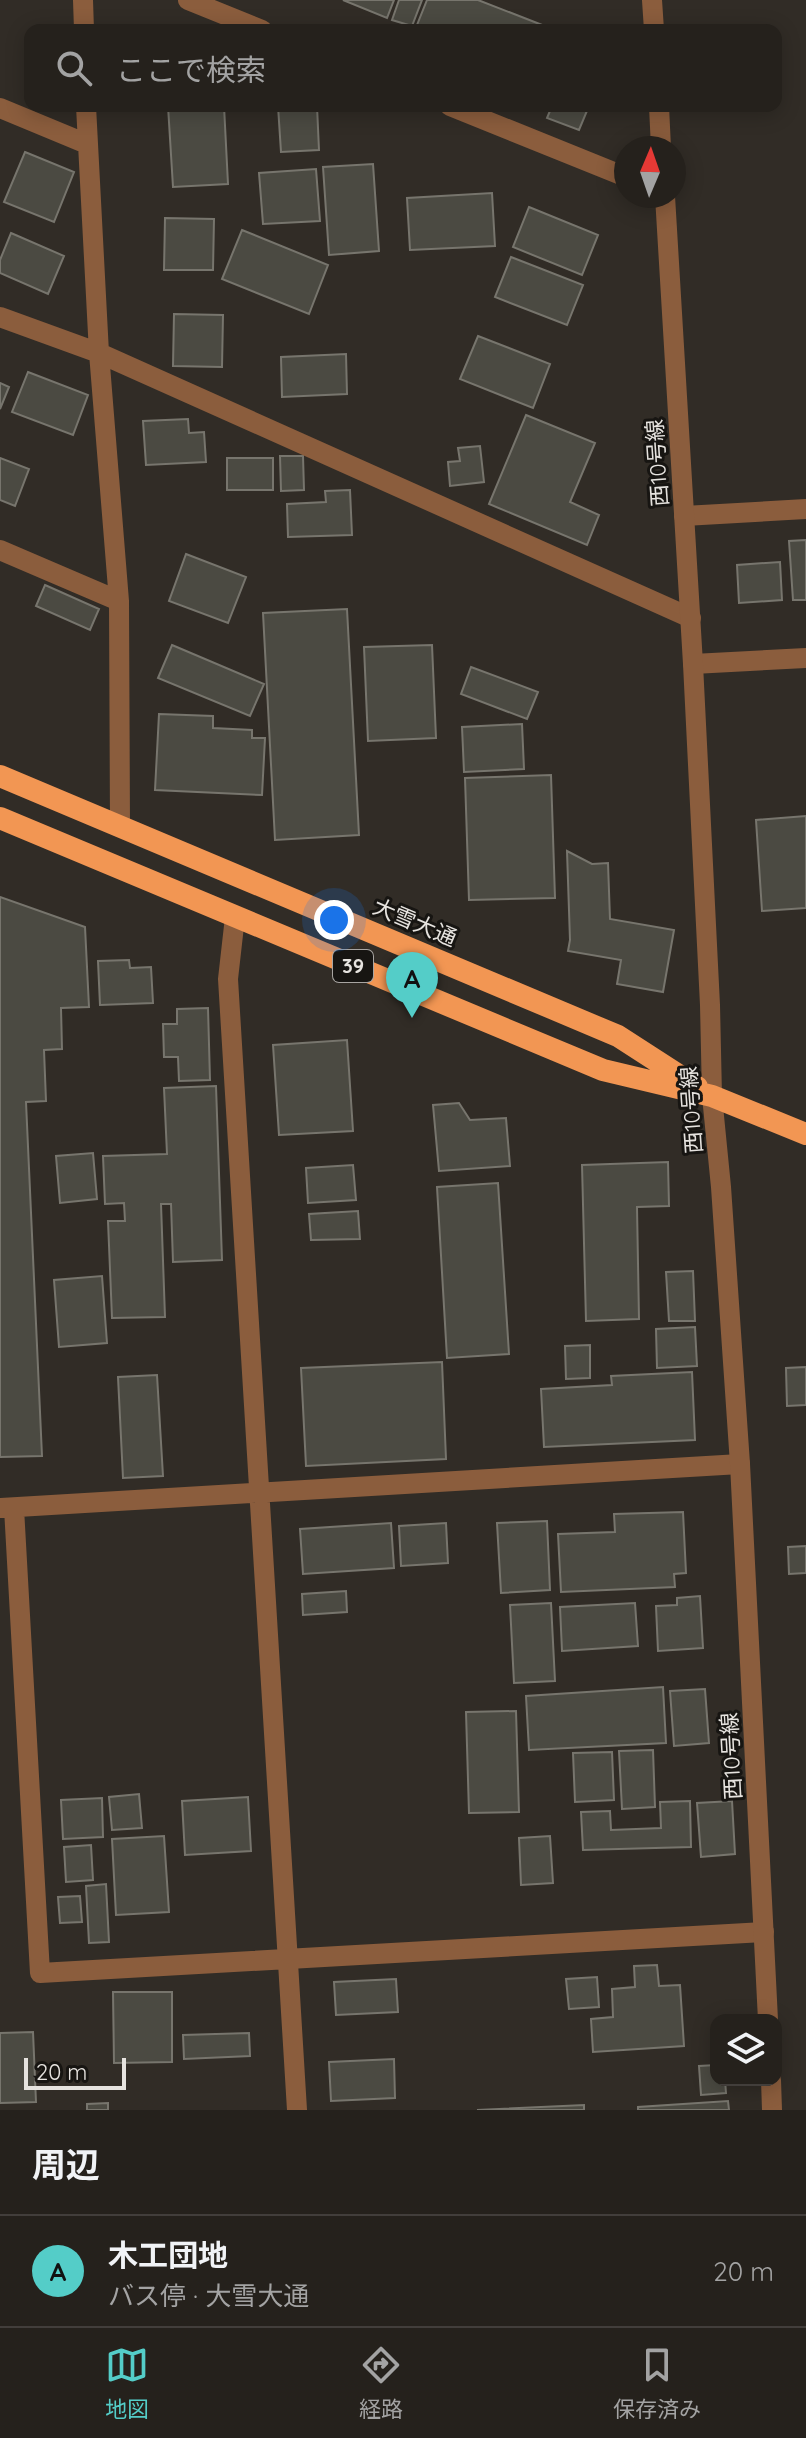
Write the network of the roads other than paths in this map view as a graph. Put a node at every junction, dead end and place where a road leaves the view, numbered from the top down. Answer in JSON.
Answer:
{"nodes":[{"id":1,"x":83,"y":0,"type":"edge"},
{"id":2,"x":188,"y":0,"type":"edge"},
{"id":3,"x":652,"y":0,"type":"edge"},
{"id":4,"x":84,"y":24,"type":"edge"},
{"id":5,"x":247,"y":24,"type":"edge"},
{"id":6,"x":654,"y":24,"type":"edge"},
{"id":7,"x":0,"y":108,"type":"edge"},
{"id":8,"x":86,"y":112,"type":"edge"},
{"id":9,"x":465,"y":112,"type":"edge"},
{"id":10,"x":659,"y":112,"type":"edge"},
{"id":11,"x":660,"y":136,"type":"edge"},
{"id":12,"x":87,"y":144,"type":"junction"},
{"id":13,"x":614,"y":172,"type":"edge"},
{"id":14,"x":666,"y":208,"type":"edge"},
{"id":15,"x":0,"y":317,"type":"edge"},
{"id":16,"x":99,"y":353,"type":"junction"},
{"id":17,"x":806,"y":509,"type":"edge"},
{"id":18,"x":684,"y":516,"type":"junction"},
{"id":19,"x":0,"y":550,"type":"edge"},
{"id":20,"x":119,"y":601,"type":"junction"},
{"id":21,"x":691,"y":618,"type":"junction"},
{"id":22,"x":806,"y":658,"type":"edge"},
{"id":23,"x":693,"y":664,"type":"junction"},
{"id":24,"x":0,"y":776,"type":"edge"},
{"id":25,"x":0,"y":818,"type":"edge"},
{"id":26,"x":120,"y":827,"type":"junction"},
{"id":27,"x":235,"y":917,"type":"junction"},
{"id":28,"x":712,"y":1096,"type":"junction"},
{"id":29,"x":806,"y":1134,"type":"edge"},
{"id":30,"x":740,"y":1464,"type":"junction"},
{"id":31,"x":260,"y":1493,"type":"junction"},
{"id":32,"x":7,"y":1508,"type":"edge"},
{"id":33,"x":764,"y":1932,"type":"junction"},
{"id":34,"x":288,"y":1961,"type":"junction"},
{"id":35,"x":768,"y":2014,"type":"edge"},
{"id":36,"x":771,"y":2086,"type":"edge"},
{"id":37,"x":297,"y":2110,"type":"edge"},
{"id":38,"x":772,"y":2110,"type":"edge"}],
"edges":[{"from":1,"to":4,"type":"street"},
{"from":2,"to":5,"type":"street"},
{"from":3,"to":6,"type":"street"},
{"from":7,"to":12,"type":"street"},
{"from":8,"to":12,"type":"street"},
{"from":9,"to":13,"type":"street"},
{"from":10,"to":11,"type":"street"},
{"from":12,"to":16,"type":"street"},
{"from":14,"to":18,"type":"street","name":"西10号線"},
{"from":15,"to":16,"type":"street"},
{"from":16,"to":20,"type":"street"},
{"from":16,"to":21,"type":"street"},
{"from":17,"to":18,"type":"street"},
{"from":18,"to":21,"type":"street","name":"西10号線"},
{"from":19,"to":20,"type":"street"},
{"from":20,"to":26,"type":"street"},
{"from":21,"to":23,"type":"street","name":"西10号線"},
{"from":22,"to":23,"type":"street"},
{"from":23,"to":28,"type":"street","name":"西10号線"},
{"from":24,"to":26,"type":"highway","name":"大雪大通","number":"39"},
{"from":25,"to":27,"type":"highway","name":"大雪大通","number":"39"},
{"from":26,"to":28,"type":"highway","name":"大雪大通","number":"39"},
{"from":27,"to":28,"type":"highway","name":"大雪大通","number":"39"},
{"from":27,"to":31,"type":"street"},
{"from":28,"to":29,"type":"highway","name":"大雪大通","number":"39"},
{"from":28,"to":30,"type":"street","name":"西10号線"},
{"from":30,"to":31,"type":"street"},
{"from":30,"to":33,"type":"street","name":"西10号線"},
{"from":31,"to":32,"type":"street"},
{"from":31,"to":34,"type":"street"},
{"from":32,"to":34,"type":"street"},
{"from":33,"to":34,"type":"street"},
{"from":33,"to":35,"type":"street","name":"西10号線"},
{"from":34,"to":37,"type":"street"},
{"from":36,"to":38,"type":"street"}]}
